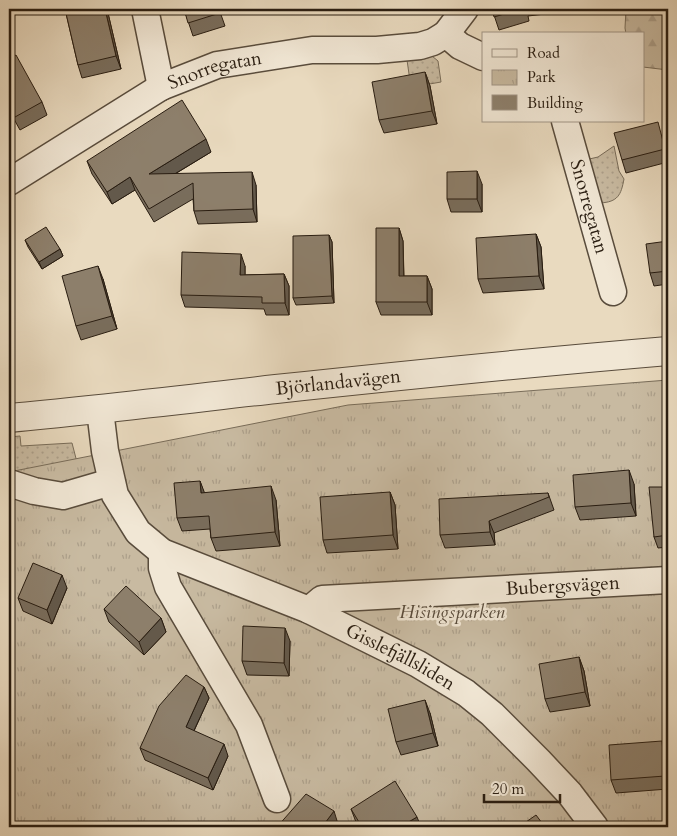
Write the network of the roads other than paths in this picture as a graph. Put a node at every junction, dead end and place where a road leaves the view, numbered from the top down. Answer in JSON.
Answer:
{"nodes":[{"id":1,"x":145,"y":9,"type":"edge"},
{"id":2,"x":465,"y":9,"type":"edge"},
{"id":3,"x":446,"y":34,"type":"junction"},
{"id":4,"x":482,"y":57,"type":"edge"},
{"id":5,"x":160,"y":87,"type":"junction"},
{"id":6,"x":565,"y":122,"type":"edge"},
{"id":7,"x":9,"y":182,"type":"edge"},
{"id":8,"x":613,"y":292,"type":"dead end"},
{"id":9,"x":668,"y":351,"type":"edge"},
{"id":10,"x":100,"y":410,"type":"junction"},
{"id":11,"x":9,"y":418,"type":"edge"},
{"id":12,"x":111,"y":482,"type":"junction"},
{"id":13,"x":9,"y":483,"type":"edge"},
{"id":14,"x":162,"y":552,"type":"junction"},
{"id":15,"x":668,"y":580,"type":"edge"},
{"id":16,"x":309,"y":610,"type":"junction"},
{"id":17,"x":277,"y":799,"type":"dead end"},
{"id":18,"x":595,"y":827,"type":"edge"}],
"edges":[{"from":1,"to":5,"type":"street"},
{"from":2,"to":3,"type":"street","name":"Snorregatan"},
{"from":3,"to":4,"type":"street"},
{"from":3,"to":5,"type":"street","name":"Snorregatan"},
{"from":5,"to":7,"type":"street","name":"Snorregatan"},
{"from":6,"to":8,"type":"street","name":"Snorregatan"},
{"from":9,"to":10,"type":"street","name":"Björlandavägen"},
{"from":10,"to":11,"type":"street","name":"Björlandavägen"},
{"from":10,"to":12,"type":"street","name":"Gisslefjällsliden"},
{"from":12,"to":13,"type":"street"},
{"from":12,"to":14,"type":"street","name":"Gisslefjällsliden"},
{"from":14,"to":16,"type":"street","name":"Gisslefjällsliden"},
{"from":14,"to":17,"type":"street"},
{"from":15,"to":16,"type":"street","name":"Bubergsvägen"},
{"from":16,"to":18,"type":"street","name":"Gisslefjällsliden"}]}
